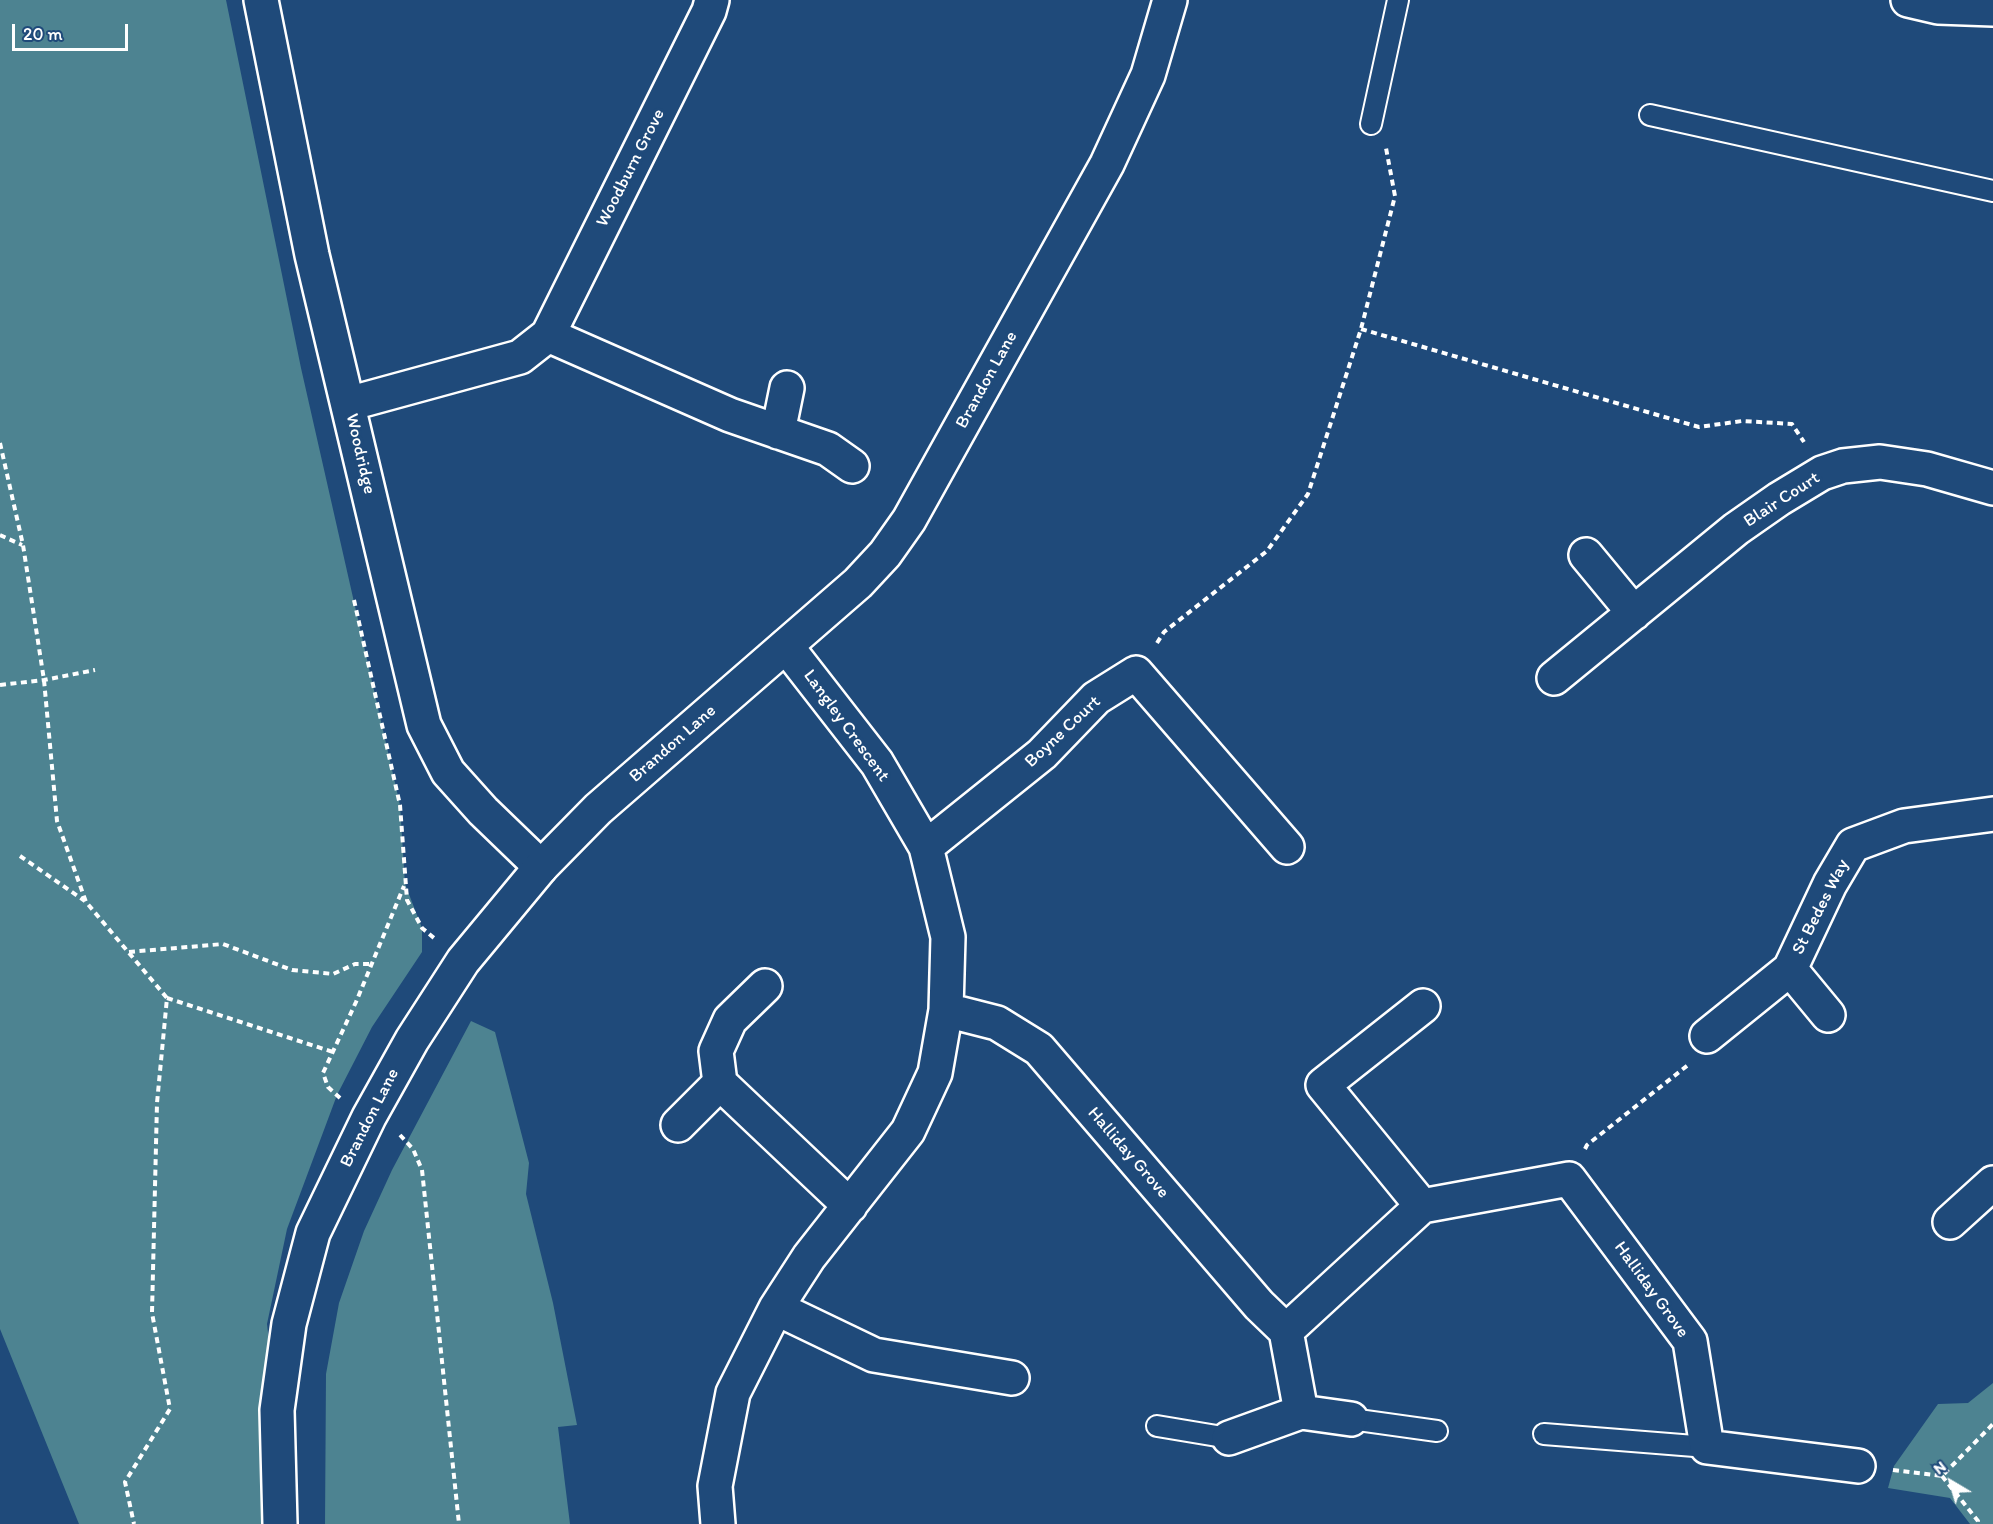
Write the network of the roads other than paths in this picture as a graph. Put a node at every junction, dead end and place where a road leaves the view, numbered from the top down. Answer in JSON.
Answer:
{"nodes":[{"id":1,"x":261,"y":0,"type":"edge"},
{"id":2,"x":712,"y":0,"type":"edge"},
{"id":3,"x":1170,"y":0,"type":"edge"},
{"id":4,"x":1398,"y":0,"type":"edge"},
{"id":5,"x":1908,"y":0,"type":"edge"},
{"id":6,"x":1993,"y":9,"type":"edge"},
{"id":7,"x":1650,"y":116,"type":"dead end"},
{"id":8,"x":1371,"y":124,"type":"road end"},
{"id":9,"x":1993,"y":191,"type":"edge"},
{"id":10,"x":548,"y":335,"type":"junction"},
{"id":11,"x":787,"y":388,"type":"dead end"},
{"id":12,"x":348,"y":404,"type":"junction"},
{"id":13,"x":778,"y":432,"type":"junction"},
{"id":14,"x":852,"y":466,"type":"dead end"},
{"id":15,"x":1993,"y":488,"type":"edge"},
{"id":16,"x":1586,"y":555,"type":"dead end"},
{"id":17,"x":1634,"y":614,"type":"junction"},
{"id":18,"x":786,"y":646,"type":"junction"},
{"id":19,"x":1554,"y":678,"type":"dead end"},
{"id":20,"x":1993,"y":814,"type":"edge"},
{"id":21,"x":1287,"y":847,"type":"dead end"},
{"id":22,"x":926,"y":848,"type":"junction"},
{"id":23,"x":541,"y":867,"type":"junction"},
{"id":24,"x":1790,"y":969,"type":"junction"},
{"id":25,"x":765,"y":986,"type":"dead end"},
{"id":26,"x":1424,"y":1006,"type":"dead end"},
{"id":27,"x":946,"y":1010,"type":"junction"},
{"id":28,"x":1828,"y":1016,"type":"dead end"},
{"id":29,"x":1707,"y":1036,"type":"road end"},
{"id":30,"x":720,"y":1083,"type":"junction"},
{"id":31,"x":678,"y":1125,"type":"dead end"},
{"id":32,"x":1993,"y":1183,"type":"edge"},
{"id":33,"x":850,"y":1206,"type":"junction"},
{"id":34,"x":1422,"y":1206,"type":"junction"},
{"id":35,"x":1950,"y":1222,"type":"dead end"},
{"id":36,"x":776,"y":1308,"type":"junction"},
{"id":37,"x":1286,"y":1331,"type":"junction"},
{"id":38,"x":1012,"y":1378,"type":"dead end"},
{"id":39,"x":1301,"y":1412,"type":"junction"},
{"id":40,"x":1351,"y":1419,"type":"joint"},
{"id":41,"x":1157,"y":1426,"type":"dead end"},
{"id":42,"x":1437,"y":1431,"type":"dead end"},
{"id":43,"x":1544,"y":1434,"type":"dead end"},
{"id":44,"x":1230,"y":1438,"type":"joint"},
{"id":45,"x":1707,"y":1448,"type":"junction"},
{"id":46,"x":1858,"y":1466,"type":"road end"},
{"id":47,"x":280,"y":1524,"type":"edge"},
{"id":48,"x":718,"y":1524,"type":"edge"}],
"edges":[{"from":1,"to":12,"type":"street","name":"Woodridge"},
{"from":2,"to":10,"type":"street","name":"Woodburn Grove"},
{"from":3,"to":18,"type":"street","name":"Brandon Lane"},
{"from":4,"to":8,"type":"lane"},
{"from":5,"to":6,"type":"street"},
{"from":7,"to":9,"type":"lane"},
{"from":10,"to":12,"type":"street","name":"Woodburn Grove"},
{"from":10,"to":13,"type":"street"},
{"from":11,"to":13,"type":"street"},
{"from":12,"to":23,"type":"street","name":"Woodridge"},
{"from":13,"to":14,"type":"street"},
{"from":15,"to":17,"type":"street","name":"Blair Court"},
{"from":16,"to":17,"type":"street"},
{"from":17,"to":19,"type":"street","name":"Blair Court"},
{"from":18,"to":22,"type":"street","name":"Langley Crescent"},
{"from":18,"to":23,"type":"street","name":"Brandon Lane"},
{"from":20,"to":24,"type":"street","name":"St Bedes Way"},
{"from":21,"to":22,"type":"street","name":"Boyne Court"},
{"from":22,"to":27,"type":"street","name":"Langley Crescent"},
{"from":23,"to":47,"type":"street","name":"Brandon Lane"},
{"from":24,"to":28,"type":"street","name":"St Bedes Way"},
{"from":24,"to":29,"type":"street","name":"St Bedes Way"},
{"from":25,"to":30,"type":"street"},
{"from":26,"to":34,"type":"street"},
{"from":27,"to":33,"type":"street","name":"Langley Crescent"},
{"from":27,"to":37,"type":"street","name":"Halliday Grove"},
{"from":30,"to":31,"type":"street"},
{"from":30,"to":33,"type":"street"},
{"from":32,"to":35,"type":"street"},
{"from":33,"to":36,"type":"street","name":"Langley Crescent"},
{"from":34,"to":37,"type":"street"},
{"from":34,"to":45,"type":"street","name":"Halliday Grove"},
{"from":36,"to":38,"type":"street"},
{"from":36,"to":48,"type":"street","name":"Langley Crescent"},
{"from":37,"to":39,"type":"street"},
{"from":39,"to":40,"type":"street"},
{"from":39,"to":44,"type":"street"},
{"from":40,"to":42,"type":"lane"},
{"from":41,"to":44,"type":"lane"},
{"from":43,"to":45,"type":"lane"},
{"from":45,"to":46,"type":"street"}]}
